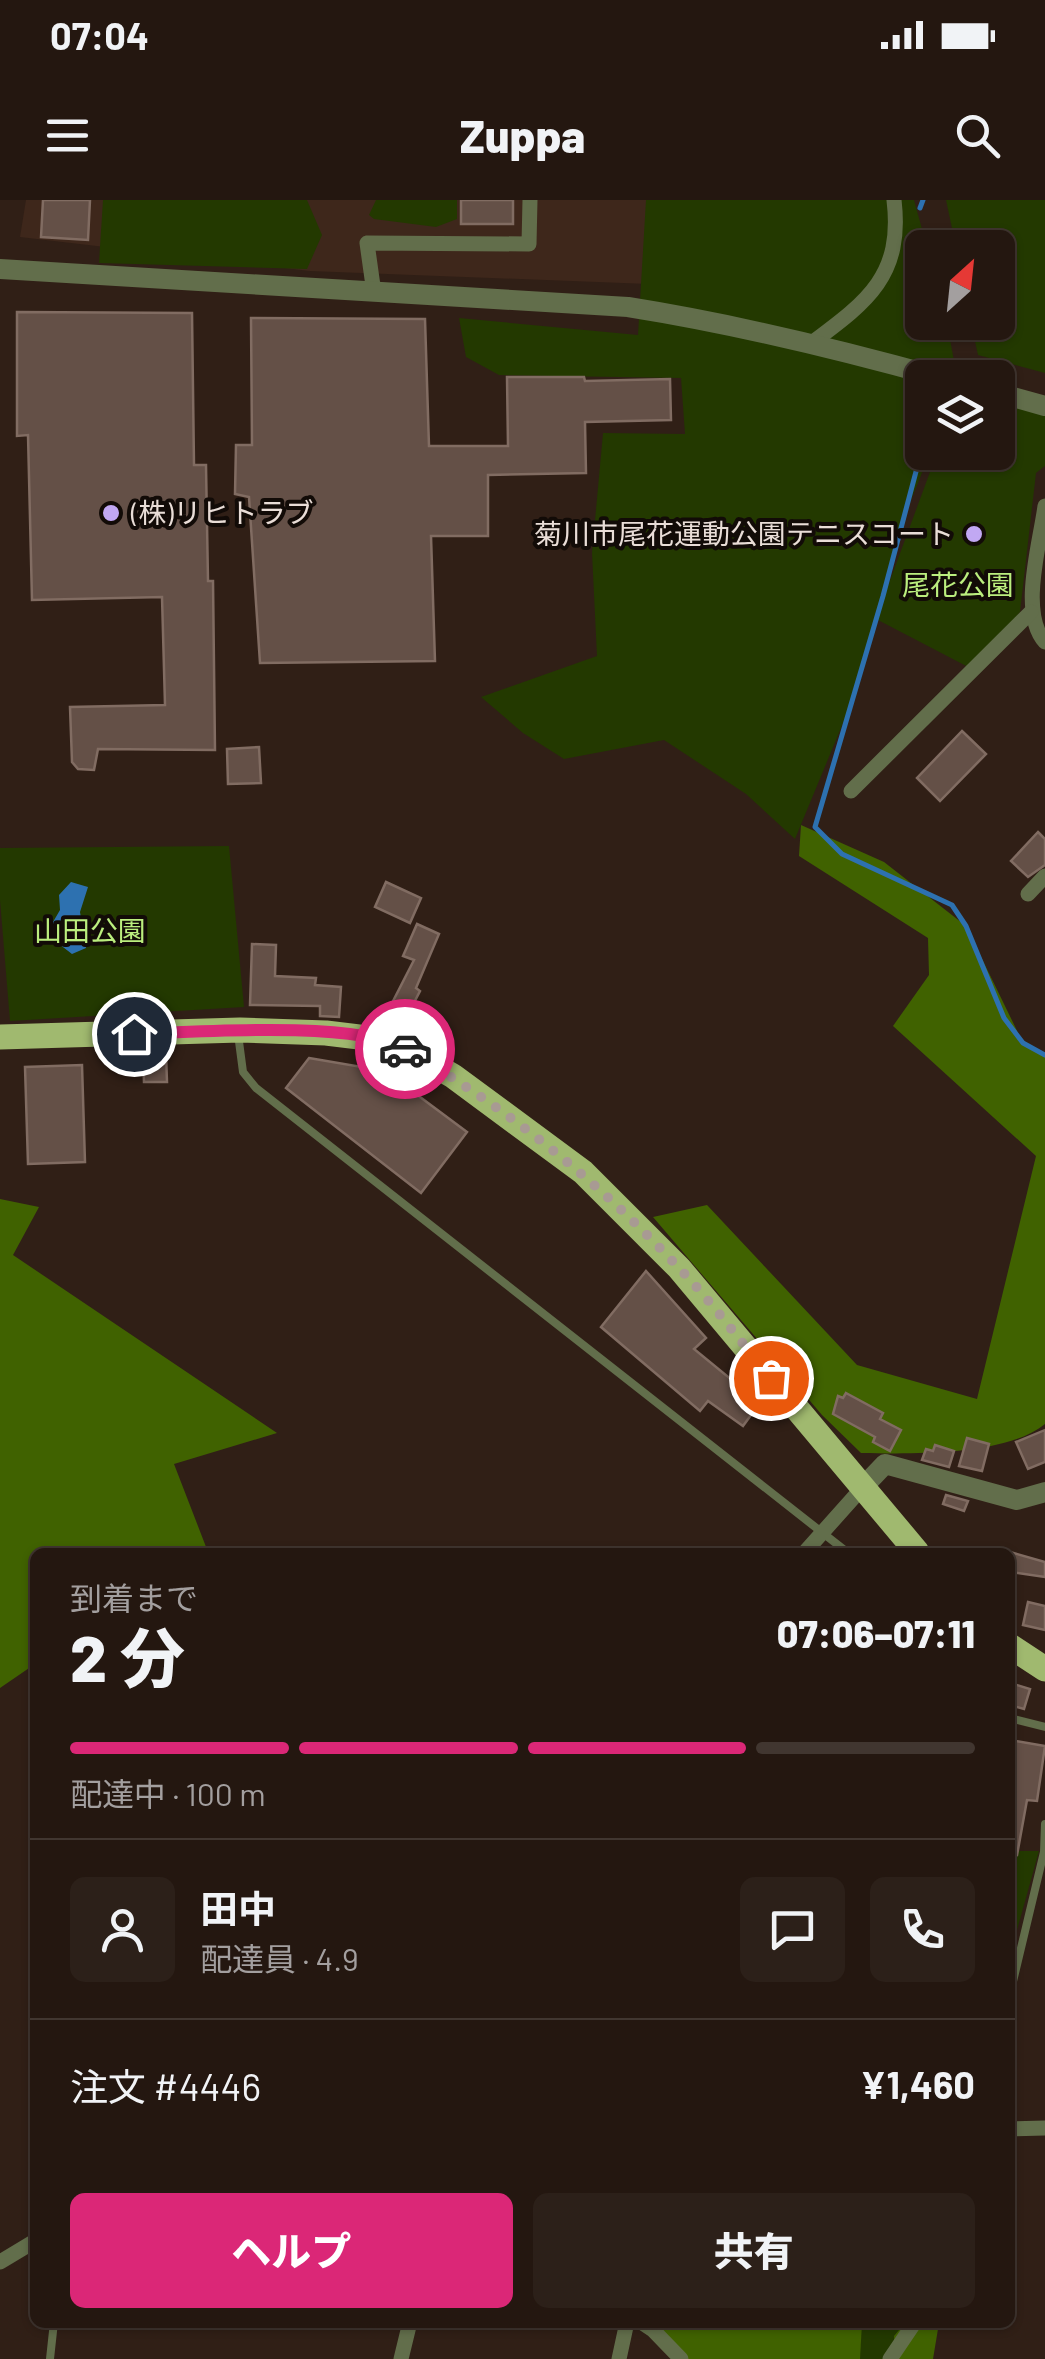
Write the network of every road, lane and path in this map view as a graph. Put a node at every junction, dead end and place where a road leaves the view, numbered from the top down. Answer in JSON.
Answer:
{"nodes":[{"id":1,"x":530,"y":200,"type":"edge"},
{"id":2,"x":894,"y":200,"type":"edge"},
{"id":3,"x":0,"y":269,"type":"edge"},
{"id":4,"x":374,"y":293,"type":"junction"},
{"id":5,"x":813,"y":342,"type":"junction"},
{"id":6,"x":905,"y":368,"type":"edge"},
{"id":7,"x":1015,"y":398,"type":"edge"},
{"id":8,"x":1045,"y":406,"type":"edge"},
{"id":9,"x":1045,"y":506,"type":"edge"},
{"id":10,"x":1030,"y":612,"type":"junction"},
{"id":11,"x":1045,"y":642,"type":"edge"},
{"id":12,"x":851,"y":792,"type":"dead end"},
{"id":13,"x":1045,"y":876,"type":"edge"},
{"id":14,"x":1028,"y":894,"type":"dead end"},
{"id":15,"x":0,"y":1024,"type":"edge"},
{"id":16,"x":237,"y":1030,"type":"junction"},
{"id":17,"x":0,"y":1037,"type":"edge"},
{"id":18,"x":862,"y":1487,"type":"junction"},
{"id":19,"x":1045,"y":1492,"type":"edge"},
{"id":20,"x":824,"y":1532,"type":"junction"},
{"id":21,"x":810,"y":1548,"type":"edge"},
{"id":22,"x":842,"y":1548,"type":"edge"},
{"id":23,"x":914,"y":1548,"type":"edge"},
{"id":24,"x":1015,"y":1649,"type":"edge"},
{"id":25,"x":1045,"y":1669,"type":"edge"},
{"id":26,"x":1015,"y":1719,"type":"edge"},
{"id":27,"x":1045,"y":1728,"type":"edge"},
{"id":28,"x":1045,"y":1824,"type":"edge"},
{"id":29,"x":1015,"y":1973,"type":"edge"},
{"id":30,"x":1015,"y":2128,"type":"edge"},
{"id":31,"x":1045,"y":2128,"type":"edge"},
{"id":32,"x":30,"y":2244,"type":"edge"},
{"id":33,"x":0,"y":2262,"type":"edge"},
{"id":34,"x":53,"y":2328,"type":"edge"},
{"id":35,"x":409,"y":2328,"type":"edge"},
{"id":36,"x":626,"y":2328,"type":"edge"},
{"id":37,"x":650,"y":2328,"type":"edge"},
{"id":38,"x":911,"y":2328,"type":"edge"},
{"id":39,"x":50,"y":2359,"type":"edge"},
{"id":40,"x":401,"y":2359,"type":"edge"},
{"id":41,"x":619,"y":2359,"type":"edge"},
{"id":42,"x":681,"y":2359,"type":"edge"},
{"id":43,"x":890,"y":2359,"type":"edge"}],
"edges":[{"from":1,"to":4,"type":"street"},
{"from":2,"to":5,"type":"street"},
{"from":3,"to":4,"type":"street"},
{"from":4,"to":5,"type":"street"},
{"from":5,"to":6,"type":"street"},
{"from":7,"to":8,"type":"street"},
{"from":9,"to":10,"type":"street"},
{"from":10,"to":11,"type":"street"},
{"from":10,"to":12,"type":"street"},
{"from":13,"to":14,"type":"street"},
{"from":15,"to":17,"type":"street"},
{"from":16,"to":17,"type":"main road"},
{"from":16,"to":18,"type":"main road"},
{"from":16,"to":20,"type":"lane"},
{"from":18,"to":19,"type":"street"},
{"from":18,"to":20,"type":"street"},
{"from":18,"to":23,"type":"main road"},
{"from":20,"to":21,"type":"street"},
{"from":20,"to":22,"type":"lane"},
{"from":24,"to":25,"type":"main road"},
{"from":26,"to":27,"type":"lane"},
{"from":28,"to":29,"type":"lane"},
{"from":30,"to":31,"type":"street"},
{"from":32,"to":33,"type":"street"},
{"from":34,"to":39,"type":"lane"},
{"from":35,"to":40,"type":"street"},
{"from":36,"to":41,"type":"street"},
{"from":37,"to":42,"type":"street"},
{"from":38,"to":43,"type":"street"}]}
